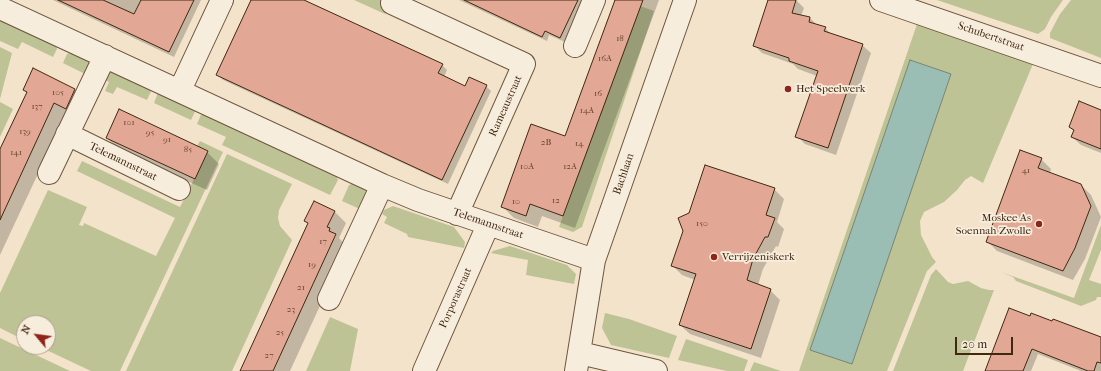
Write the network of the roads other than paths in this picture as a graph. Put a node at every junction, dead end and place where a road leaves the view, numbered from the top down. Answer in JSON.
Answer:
{"nodes":[{"id":1,"x":222,"y":0,"type":"edge"},
{"id":2,"x":594,"y":0,"type":"edge"},
{"id":3,"x":685,"y":0,"type":"edge"},
{"id":4,"x":881,"y":0,"type":"edge"},
{"id":5,"x":392,"y":3,"type":"dead end"},
{"id":6,"x":0,"y":8,"type":"edge"},
{"id":7,"x":575,"y":46,"type":"dead end"},
{"id":8,"x":105,"y":56,"type":"junction"},
{"id":9,"x":1101,"y":76,"type":"edge"},
{"id":10,"x":180,"y":90,"type":"junction"},
{"id":11,"x":67,"y":134,"type":"junction"},
{"id":12,"x":49,"y":173,"type":"dead end"},
{"id":13,"x":382,"y":185,"type":"junction"},
{"id":14,"x":179,"y":189,"type":"dead end"},
{"id":15,"x":458,"y":214,"type":"junction"},
{"id":16,"x":488,"y":225,"type":"junction"},
{"id":17,"x":594,"y":260,"type":"junction"},
{"id":18,"x":329,"y":299,"type":"dead end"},
{"id":19,"x":578,"y":362,"type":"edge"},
{"id":20,"x":424,"y":371,"type":"edge"},
{"id":21,"x":656,"y":371,"type":"edge"}],
"edges":[{"from":1,"to":10,"type":"street"},
{"from":2,"to":7,"type":"street"},
{"from":3,"to":17,"type":"street","name":"Bachlaan"},
{"from":4,"to":9,"type":"street","name":"Schubertstraat"},
{"from":5,"to":15,"type":"street","name":"Rameaustraat"},
{"from":6,"to":8,"type":"street","name":"Telemannstraat"},
{"from":8,"to":10,"type":"street","name":"Telemannstraat"},
{"from":8,"to":11,"type":"street"},
{"from":10,"to":13,"type":"street","name":"Telemannstraat"},
{"from":11,"to":12,"type":"street"},
{"from":11,"to":14,"type":"street","name":"Telemannstraat"},
{"from":13,"to":15,"type":"street","name":"Telemannstraat"},
{"from":13,"to":18,"type":"street"},
{"from":15,"to":16,"type":"street","name":"Telemannstraat"},
{"from":16,"to":17,"type":"street","name":"Telemannstraat"},
{"from":16,"to":20,"type":"street","name":"Porporastraat"},
{"from":17,"to":19,"type":"street","name":"Bachlaan"},
{"from":19,"to":21,"type":"street"}]}
